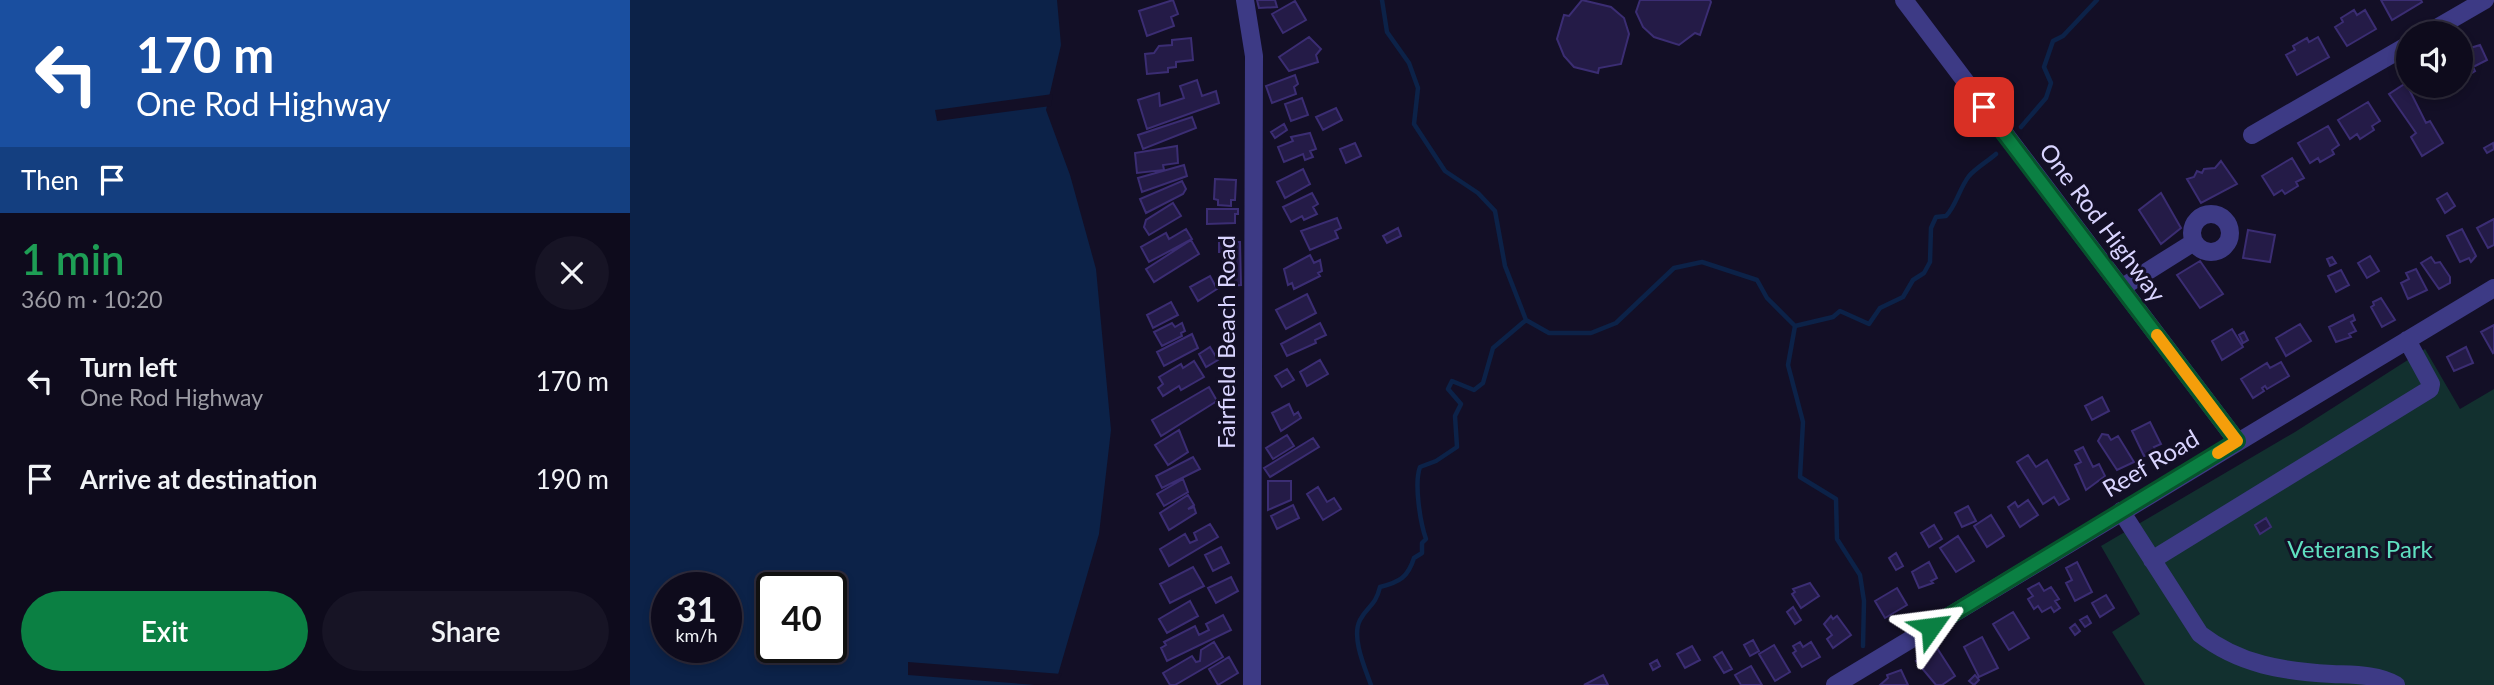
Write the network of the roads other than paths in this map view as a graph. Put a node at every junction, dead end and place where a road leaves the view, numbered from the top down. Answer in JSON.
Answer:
{"nodes":[{"id":1,"x":1245,"y":0,"type":"edge"},
{"id":2,"x":1904,"y":0,"type":"edge"},
{"id":3,"x":2485,"y":0,"type":"edge"},
{"id":4,"x":2449,"y":21,"type":"edge"},
{"id":5,"x":2396,"y":52,"type":"edge"},
{"id":6,"x":2252,"y":135,"type":"dead end"},
{"id":7,"x":2214,"y":200,"type":"dead end"},
{"id":8,"x":2225,"y":219,"type":"junction"},
{"id":9,"x":2194,"y":242,"type":"junction"},
{"id":10,"x":2121,"y":288,"type":"junction"},
{"id":11,"x":2494,"y":288,"type":"edge"},
{"id":12,"x":2407,"y":340,"type":"junction"},
{"id":13,"x":2237,"y":441,"type":"junction"},
{"id":14,"x":2121,"y":511,"type":"junction"},
{"id":15,"x":2152,"y":560,"type":"junction"},
{"id":16,"x":1252,"y":685,"type":"edge"},
{"id":17,"x":1835,"y":685,"type":"edge"},
{"id":18,"x":2396,"y":685,"type":"edge"}],
"edges":[{"from":1,"to":16,"type":"street","name":"Fairfield Beach Road"},
{"from":2,"to":10,"type":"street","name":"One Rod Highway"},
{"from":3,"to":4,"type":"street"},
{"from":5,"to":6,"type":"street"},
{"from":7,"to":8,"type":"street"},
{"from":8,"to":9,"type":"street"},
{"from":8,"to":9,"type":"street"},
{"from":9,"to":10,"type":"street"},
{"from":10,"to":13,"type":"street","name":"One Rod Highway"},
{"from":11,"to":12,"type":"street","name":"Reef Road"},
{"from":12,"to":13,"type":"street","name":"Reef Road"},
{"from":12,"to":15,"type":"street"},
{"from":13,"to":14,"type":"street","name":"Reef Road"},
{"from":14,"to":15,"type":"street"},
{"from":14,"to":17,"type":"street","name":"Reef Road"},
{"from":15,"to":18,"type":"street"}]}
